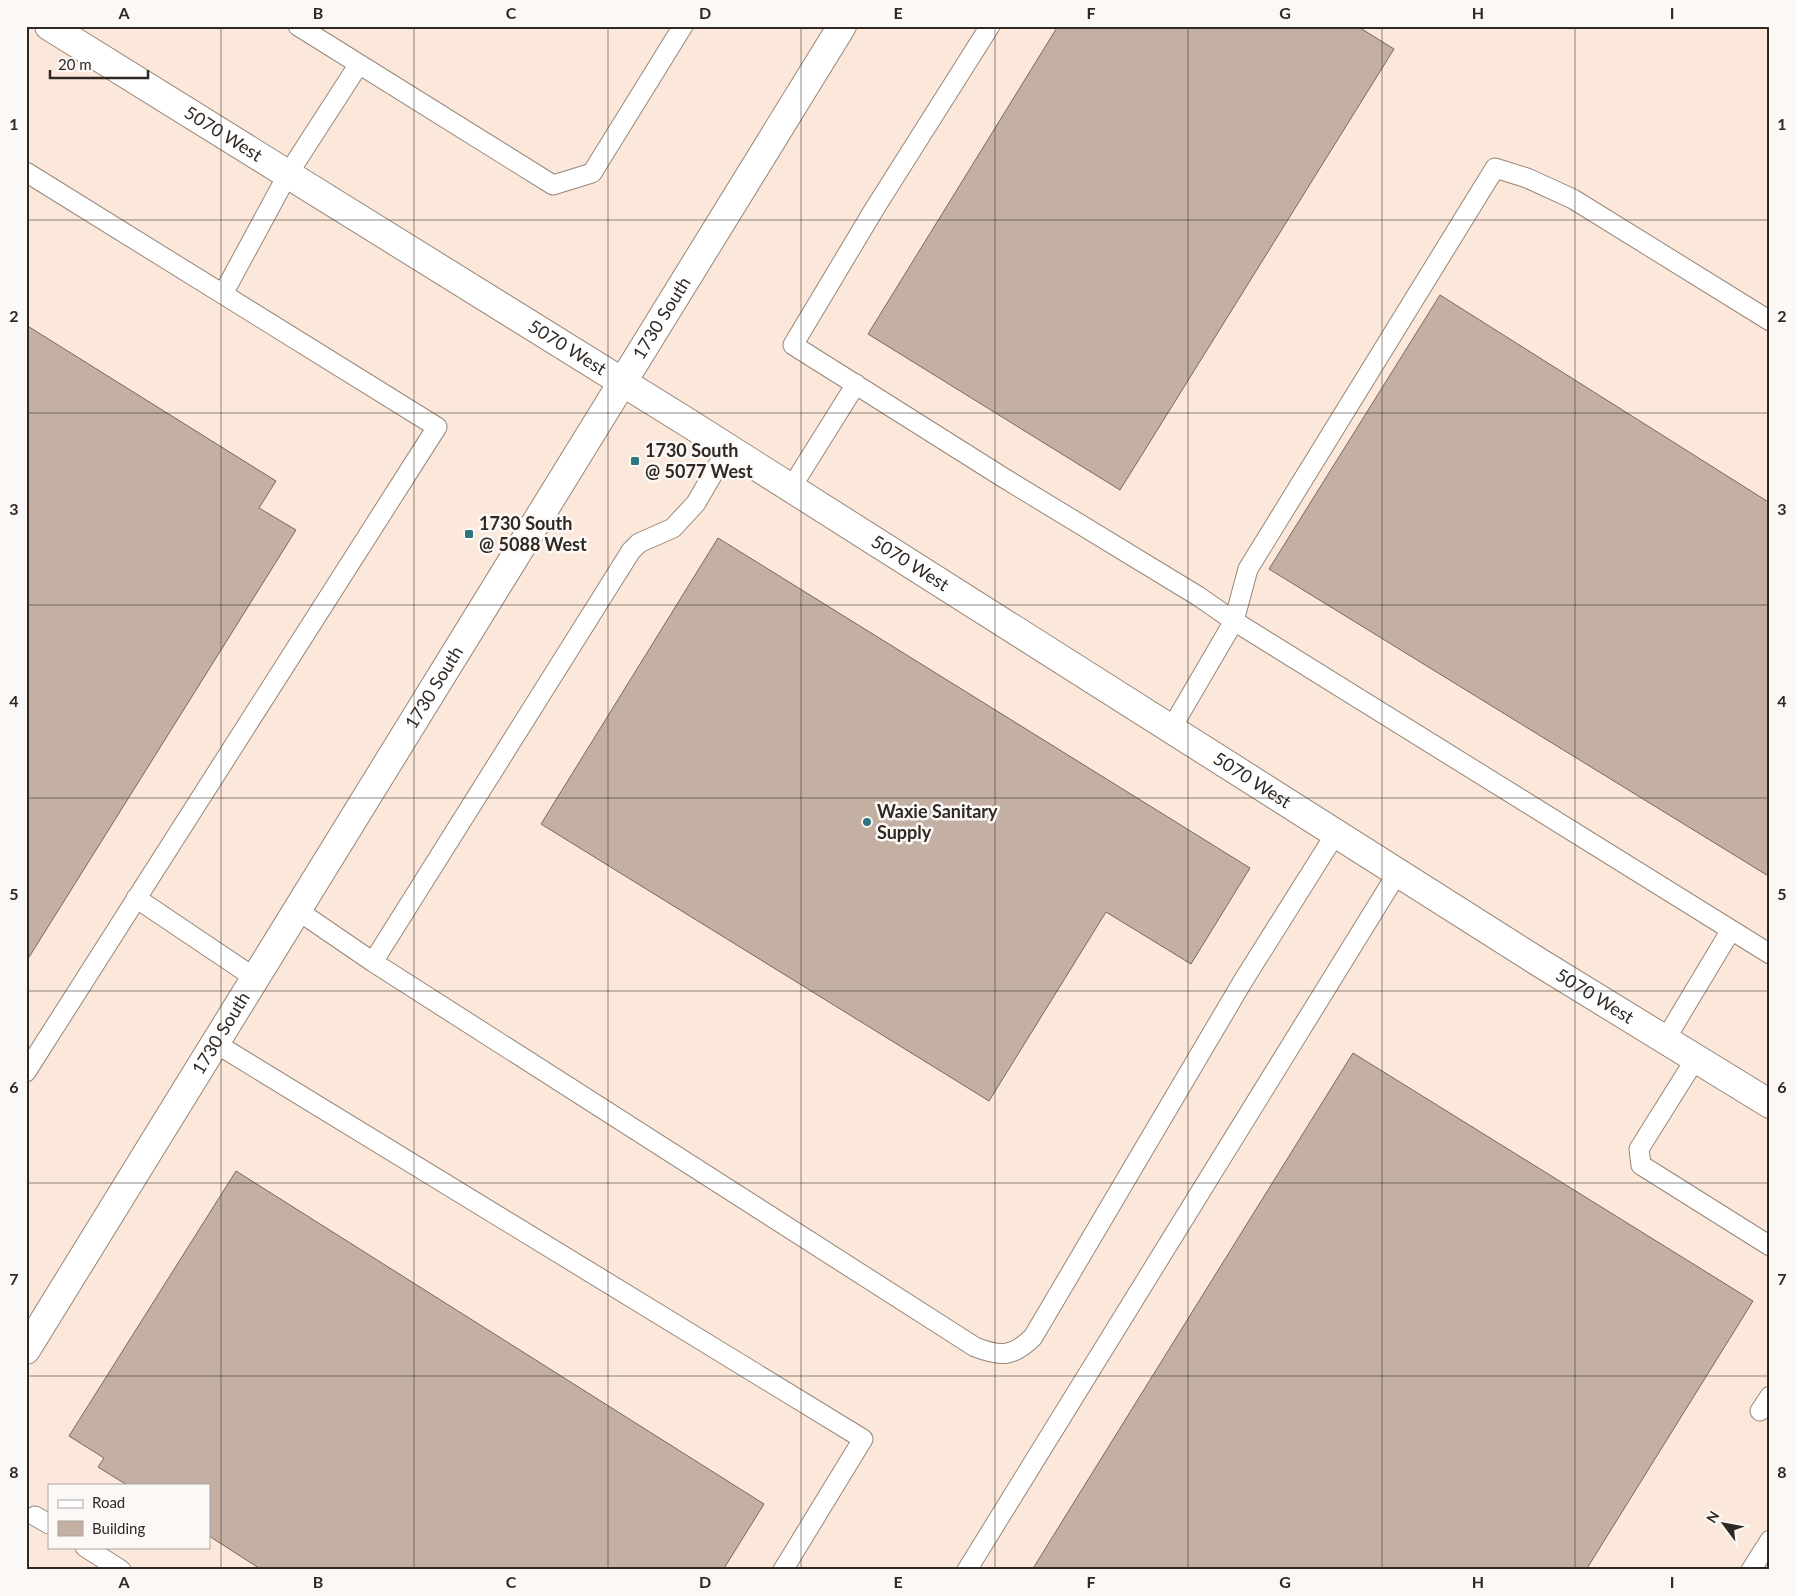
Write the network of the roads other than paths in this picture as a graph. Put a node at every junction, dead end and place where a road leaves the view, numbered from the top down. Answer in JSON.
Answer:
{"nodes":[{"id":1,"x":49,"y":26,"type":"edge"},
{"id":2,"x":298,"y":26,"type":"edge"},
{"id":3,"x":683,"y":26,"type":"edge"},
{"id":4,"x":842,"y":26,"type":"edge"},
{"id":5,"x":990,"y":26,"type":"edge"},
{"id":6,"x":359,"y":64,"type":"junction"},
{"id":7,"x":26,"y":172,"type":"edge"},
{"id":8,"x":288,"y":174,"type":"junction"},
{"id":9,"x":223,"y":294,"type":"junction"},
{"id":10,"x":1770,"y":321,"type":"edge"},
{"id":11,"x":622,"y":381,"type":"junction"},
{"id":12,"x":856,"y":384,"type":"junction"},
{"id":13,"x":728,"y":448,"type":"junction"},
{"id":14,"x":791,"y":488,"type":"junction"},
{"id":15,"x":1234,"y":621,"type":"junction"},
{"id":16,"x":1171,"y":730,"type":"junction"},
{"id":17,"x":1336,"y":833,"type":"junction"},
{"id":18,"x":1398,"y":872,"type":"junction"},
{"id":19,"x":136,"y":898,"type":"junction"},
{"id":20,"x":297,"y":910,"type":"junction"},
{"id":21,"x":1731,"y":930,"type":"junction"},
{"id":22,"x":1770,"y":954,"type":"edge"},
{"id":23,"x":373,"y":962,"type":"junction"},
{"id":24,"x":255,"y":978,"type":"junction"},
{"id":25,"x":1665,"y":1040,"type":"junction"},
{"id":26,"x":215,"y":1043,"type":"junction"},
{"id":27,"x":1696,"y":1058,"type":"junction"},
{"id":28,"x":26,"y":1072,"type":"edge"},
{"id":29,"x":1770,"y":1104,"type":"edge"},
{"id":30,"x":1770,"y":1246,"type":"edge"},
{"id":31,"x":26,"y":1350,"type":"edge"},
{"id":32,"x":1770,"y":1540,"type":"edge"},
{"id":33,"x":88,"y":1548,"type":"edge"},
{"id":34,"x":122,"y":1570,"type":"edge"},
{"id":35,"x":783,"y":1570,"type":"edge"},
{"id":36,"x":967,"y":1570,"type":"edge"},
{"id":37,"x":1751,"y":1570,"type":"edge"}],
"edges":[{"from":1,"to":8,"type":"street","name":"5070 West"},
{"from":2,"to":6,"type":"lane"},
{"from":3,"to":6,"type":"lane"},
{"from":4,"to":11,"type":"street","name":"1730 South"},
{"from":5,"to":12,"type":"lane"},
{"from":6,"to":8,"type":"lane"},
{"from":7,"to":9,"type":"lane"},
{"from":8,"to":9,"type":"lane"},
{"from":8,"to":11,"type":"street","name":"5070 West"},
{"from":9,"to":19,"type":"lane"},
{"from":10,"to":15,"type":"lane"},
{"from":11,"to":13,"type":"street","name":"5070 West"},
{"from":11,"to":20,"type":"street","name":"1730 South"},
{"from":12,"to":14,"type":"lane"},
{"from":12,"to":15,"type":"lane"},
{"from":13,"to":14,"type":"street","name":"5070 West"},
{"from":13,"to":23,"type":"lane"},
{"from":14,"to":16,"type":"street","name":"5070 West"},
{"from":15,"to":16,"type":"lane"},
{"from":15,"to":21,"type":"lane"},
{"from":16,"to":17,"type":"street","name":"5070 West"},
{"from":17,"to":18,"type":"street","name":"5070 West"},
{"from":17,"to":23,"type":"lane"},
{"from":18,"to":25,"type":"street","name":"5070 West"},
{"from":18,"to":36,"type":"lane"},
{"from":19,"to":24,"type":"lane"},
{"from":19,"to":28,"type":"lane"},
{"from":20,"to":23,"type":"lane"},
{"from":20,"to":24,"type":"street","name":"1730 South"},
{"from":21,"to":22,"type":"lane"},
{"from":21,"to":25,"type":"lane"},
{"from":24,"to":26,"type":"street","name":"1730 South"},
{"from":25,"to":27,"type":"street","name":"5070 West"},
{"from":26,"to":31,"type":"street","name":"1730 South"},
{"from":26,"to":35,"type":"lane"},
{"from":27,"to":29,"type":"street","name":"5070 West"},
{"from":27,"to":30,"type":"lane"},
{"from":32,"to":37,"type":"lane"},
{"from":33,"to":34,"type":"lane"}]}
